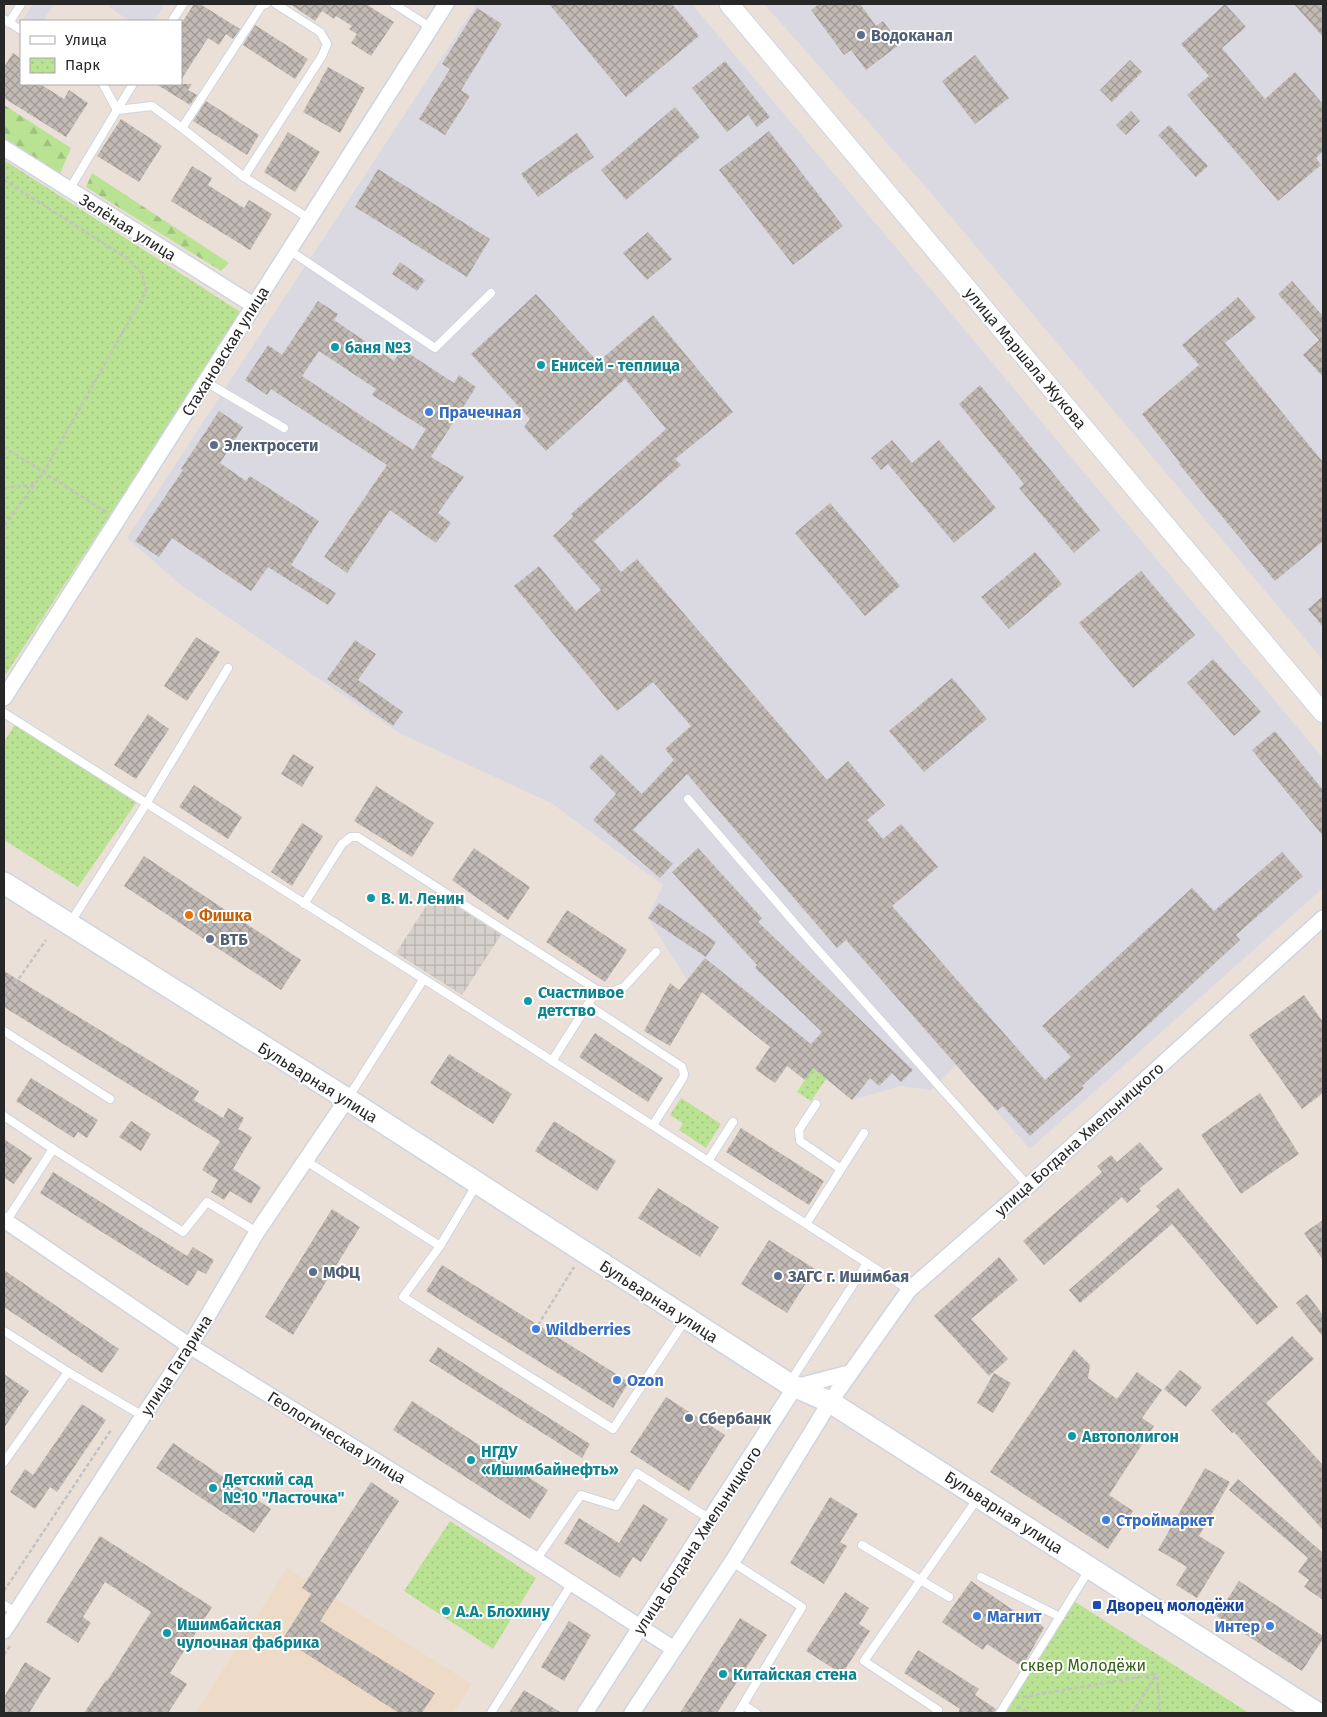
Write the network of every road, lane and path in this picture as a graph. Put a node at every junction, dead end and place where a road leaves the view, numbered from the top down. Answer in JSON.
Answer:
{"nodes":[{"id":1,"x":21,"y":4,"type":"edge"},
{"id":2,"x":183,"y":4,"type":"edge"},
{"id":3,"x":266,"y":4,"type":"edge"},
{"id":4,"x":276,"y":4,"type":"edge"},
{"id":5,"x":394,"y":4,"type":"edge"},
{"id":6,"x":446,"y":4,"type":"edge"},
{"id":7,"x":729,"y":4,"type":"edge"},
{"id":8,"x":173,"y":20,"type":"edge"},
{"id":9,"x":6,"y":21,"type":"edge"},
{"id":10,"x":430,"y":27,"type":"junction"},
{"id":11,"x":20,"y":29,"type":"edge"},
{"id":12,"x":104,"y":85,"type":"edge"},
{"id":13,"x":132,"y":85,"type":"edge"},
{"id":14,"x":117,"y":110,"type":"junction"},
{"id":15,"x":182,"y":128,"type":"junction"},
{"id":16,"x":4,"y":148,"type":"edge"},
{"id":17,"x":244,"y":177,"type":"junction"},
{"id":18,"x":4,"y":180,"type":"edge"},
{"id":19,"x":68,"y":190,"type":"junction"},
{"id":20,"x":310,"y":219,"type":"junction"},
{"id":21,"x":289,"y":250,"type":"junction"},
{"id":22,"x":491,"y":293,"type":"dead end"},
{"id":23,"x":254,"y":305,"type":"junction"},
{"id":24,"x":206,"y":382,"type":"junction"},
{"id":25,"x":284,"y":428,"type":"dead end"},
{"id":26,"x":4,"y":447,"type":"edge"},
{"id":27,"x":43,"y":473,"type":"junction"},
{"id":28,"x":34,"y":485,"type":"junction"},
{"id":29,"x":4,"y":488,"type":"edge"},
{"id":30,"x":117,"y":519,"type":"junction"},
{"id":31,"x":4,"y":526,"type":"edge"},
{"id":32,"x":228,"y":668,"type":"dead end"},
{"id":33,"x":4,"y":698,"type":"edge"},
{"id":34,"x":4,"y":713,"type":"edge"},
{"id":35,"x":1323,"y":713,"type":"edge"},
{"id":36,"x":688,"y":799,"type":"dead end"},
{"id":37,"x":146,"y":804,"type":"junction"},
{"id":38,"x":4,"y":883,"type":"edge"},
{"id":39,"x":304,"y":904,"type":"junction"},
{"id":40,"x":1323,"y":918,"type":"edge"},
{"id":41,"x":69,"y":925,"type":"junction"},
{"id":42,"x":46,"y":940,"type":"dead end"},
{"id":43,"x":656,"y":952,"type":"dead end"},
{"id":44,"x":423,"y":980,"type":"junction"},
{"id":45,"x":597,"y":990,"type":"junction"},
{"id":46,"x":4,"y":1000,"type":"edge"},
{"id":47,"x":588,"y":1005,"type":"junction"},
{"id":48,"x":4,"y":1031,"type":"edge"},
{"id":49,"x":552,"y":1061,"type":"junction"},
{"id":50,"x":110,"y":1099,"type":"dead end"},
{"id":51,"x":347,"y":1099,"type":"junction"},
{"id":52,"x":816,"y":1104,"type":"dead end"},
{"id":53,"x":4,"y":1116,"type":"edge"},
{"id":54,"x":733,"y":1122,"type":"dead end"},
{"id":55,"x":653,"y":1125,"type":"junction"},
{"id":56,"x":864,"y":1133,"type":"dead end"},
{"id":57,"x":53,"y":1149,"type":"junction"},
{"id":58,"x":306,"y":1161,"type":"junction"},
{"id":59,"x":708,"y":1161,"type":"junction"},
{"id":60,"x":841,"y":1169,"type":"junction"},
{"id":61,"x":477,"y":1184,"type":"junction"},
{"id":62,"x":1028,"y":1186,"type":"junction"},
{"id":63,"x":5,"y":1222,"type":"edge"},
{"id":64,"x":806,"y":1224,"type":"junction"},
{"id":65,"x":257,"y":1232,"type":"junction"},
{"id":66,"x":440,"y":1246,"type":"junction"},
{"id":67,"x":583,"y":1252,"type":"junction"},
{"id":68,"x":867,"y":1263,"type":"junction"},
{"id":69,"x":909,"y":1290,"type":"junction"},
{"id":70,"x":686,"y":1319,"type":"junction"},
{"id":71,"x":538,"y":1325,"type":"dead end"},
{"id":72,"x":4,"y":1331,"type":"edge"},
{"id":73,"x":190,"y":1346,"type":"junction"},
{"id":74,"x":68,"y":1372,"type":"junction"},
{"id":75,"x":849,"y":1374,"type":"junction"},
{"id":76,"x":792,"y":1386,"type":"junction"},
{"id":77,"x":830,"y":1402,"type":"junction"},
{"id":78,"x":143,"y":1416,"type":"junction"},
{"id":79,"x":111,"y":1430,"type":"dead end"},
{"id":80,"x":4,"y":1462,"type":"edge"},
{"id":81,"x":980,"y":1497,"type":"junction"},
{"id":82,"x":710,"y":1519,"type":"junction"},
{"id":83,"x":862,"y":1545,"type":"dead end"},
{"id":84,"x":536,"y":1560,"type":"junction"},
{"id":85,"x":732,"y":1562,"type":"junction"},
{"id":86,"x":1090,"y":1568,"type":"junction"},
{"id":87,"x":981,"y":1577,"type":"dead end"},
{"id":88,"x":921,"y":1581,"type":"junction"},
{"id":89,"x":572,"y":1583,"type":"junction"},
{"id":90,"x":4,"y":1591,"type":"edge"},
{"id":91,"x":949,"y":1597,"type":"dead end"},
{"id":92,"x":10,"y":1608,"type":"edge"},
{"id":93,"x":1060,"y":1617,"type":"junction"},
{"id":94,"x":641,"y":1627,"type":"junction"},
{"id":95,"x":4,"y":1631,"type":"edge"},
{"id":96,"x":674,"y":1649,"type":"junction"},
{"id":97,"x":1157,"y":1674,"type":"junction"},
{"id":98,"x":1009,"y":1700,"type":"junction"},
{"id":99,"x":743,"y":1705,"type":"junction"},
{"id":100,"x":491,"y":1713,"type":"edge"},
{"id":101,"x":585,"y":1713,"type":"edge"},
{"id":102,"x":632,"y":1713,"type":"edge"},
{"id":103,"x":738,"y":1713,"type":"edge"},
{"id":104,"x":756,"y":1713,"type":"edge"},
{"id":105,"x":936,"y":1713,"type":"edge"},
{"id":106,"x":1000,"y":1713,"type":"edge"},
{"id":107,"x":1132,"y":1713,"type":"edge"},
{"id":108,"x":1160,"y":1713,"type":"edge"},
{"id":109,"x":1317,"y":1713,"type":"edge"}],
"edges":[{"from":1,"to":9,"type":"lane"},
{"from":2,"to":8,"type":"lane"},
{"from":3,"to":15,"type":"lane"},
{"from":4,"to":17,"type":"lane"},
{"from":5,"to":10,"type":"lane"},
{"from":6,"to":10,"type":"street","name":"Стахановская улица"},
{"from":7,"to":35,"type":"street","name":"улица Маршала Жукова"},
{"from":9,"to":11,"type":"lane"},
{"from":10,"to":20,"type":"street","name":"Стахановская улица"},
{"from":12,"to":14,"type":"lane"},
{"from":13,"to":14,"type":"lane"},
{"from":14,"to":15,"type":"lane"},
{"from":14,"to":19,"type":"lane"},
{"from":15,"to":17,"type":"lane"},
{"from":16,"to":19,"type":"street","name":"Зелёная улица"},
{"from":17,"to":20,"type":"lane"},
{"from":18,"to":27,"type":"path"},
{"from":19,"to":23,"type":"street","name":"Зелёная улица"},
{"from":20,"to":21,"type":"street","name":"Стахановская улица"},
{"from":21,"to":22,"type":"lane"},
{"from":21,"to":23,"type":"street","name":"Стахановская улица"},
{"from":23,"to":24,"type":"street","name":"Стахановская улица"},
{"from":24,"to":25,"type":"lane"},
{"from":24,"to":30,"type":"street","name":"Стахановская улица"},
{"from":26,"to":27,"type":"path"},
{"from":27,"to":28,"type":"path"},
{"from":27,"to":30,"type":"path"},
{"from":28,"to":29,"type":"path"},
{"from":28,"to":31,"type":"path"},
{"from":30,"to":33,"type":"street","name":"Стахановская улица"},
{"from":32,"to":37,"type":"lane"},
{"from":34,"to":37,"type":"lane"},
{"from":36,"to":62,"type":"lane"},
{"from":37,"to":39,"type":"lane"},
{"from":37,"to":41,"type":"lane"},
{"from":38,"to":41,"type":"main road","name":"Бульварная улица"},
{"from":39,"to":44,"type":"lane"},
{"from":39,"to":45,"type":"lane"},
{"from":40,"to":62,"type":"street","name":"улица Богдана Хмельницкого"},
{"from":41,"to":51,"type":"main road","name":"Бульварная улица"},
{"from":42,"to":46,"type":"path"},
{"from":43,"to":45,"type":"lane"},
{"from":44,"to":49,"type":"lane"},
{"from":44,"to":51,"type":"lane"},
{"from":45,"to":47,"type":"lane"},
{"from":47,"to":49,"type":"lane"},
{"from":47,"to":55,"type":"lane"},
{"from":48,"to":50,"type":"lane"},
{"from":49,"to":55,"type":"lane"},
{"from":51,"to":58,"type":"street","name":"улица Гагарина"},
{"from":51,"to":61,"type":"main road","name":"Бульварная улица"},
{"from":52,"to":60,"type":"lane"},
{"from":53,"to":57,"type":"lane"},
{"from":54,"to":59,"type":"lane"},
{"from":55,"to":59,"type":"lane"},
{"from":56,"to":60,"type":"lane"},
{"from":57,"to":63,"type":"lane"},
{"from":57,"to":65,"type":"lane"},
{"from":58,"to":65,"type":"street","name":"улица Гагарина"},
{"from":58,"to":66,"type":"lane"},
{"from":59,"to":64,"type":"lane"},
{"from":60,"to":64,"type":"lane"},
{"from":61,"to":66,"type":"lane"},
{"from":61,"to":67,"type":"main road","name":"Бульварная улица"},
{"from":62,"to":69,"type":"street","name":"улица Богдана Хмельницкого"},
{"from":63,"to":73,"type":"street","name":"Геологическая улица"},
{"from":64,"to":68,"type":"lane"},
{"from":65,"to":73,"type":"street","name":"улица Гагарина"},
{"from":66,"to":70,"type":"lane"},
{"from":67,"to":70,"type":"main road","name":"Бульварная улица"},
{"from":67,"to":71,"type":"path"},
{"from":68,"to":69,"type":"lane"},
{"from":68,"to":76,"type":"lane"},
{"from":69,"to":75,"type":"street","name":"улица Богдана Хмельницкого"},
{"from":70,"to":76,"type":"main road","name":"Бульварная улица"},
{"from":72,"to":74,"type":"lane"},
{"from":73,"to":78,"type":"street","name":"улица Гагарина"},
{"from":73,"to":84,"type":"street","name":"Геологическая улица"},
{"from":74,"to":78,"type":"lane"},
{"from":74,"to":80,"type":"lane"},
{"from":75,"to":76,"type":"street"},
{"from":75,"to":77,"type":"street","name":"улица Богдана Хмельницкого"},
{"from":76,"to":77,"type":"main road","name":"Бульварная улица"},
{"from":76,"to":82,"type":"street","name":"улица Богдана Хмельницкого"},
{"from":77,"to":81,"type":"main road","name":"Бульварная улица"},
{"from":77,"to":85,"type":"street","name":"улица Богдана Хмельницкого"},
{"from":78,"to":92,"type":"street","name":"улица Гагарина"},
{"from":79,"to":90,"type":"path"},
{"from":81,"to":86,"type":"main road","name":"Бульварная улица"},
{"from":81,"to":88,"type":"lane"},
{"from":82,"to":84,"type":"lane"},
{"from":82,"to":94,"type":"street","name":"улица Богдана Хмельницкого"},
{"from":83,"to":88,"type":"lane"},
{"from":84,"to":89,"type":"street","name":"Геологическая улица"},
{"from":85,"to":96,"type":"street","name":"улица Богдана Хмельницкого"},
{"from":85,"to":99,"type":"lane"},
{"from":86,"to":93,"type":"lane"},
{"from":86,"to":109,"type":"main road","name":"Бульварная улица"},
{"from":87,"to":93,"type":"lane"},
{"from":88,"to":91,"type":"lane"},
{"from":88,"to":105,"type":"lane"},
{"from":89,"to":94,"type":"street","name":"Геологическая улица"},
{"from":89,"to":100,"type":"lane"},
{"from":92,"to":95,"type":"street","name":"улица Гагарина"},
{"from":93,"to":98,"type":"lane"},
{"from":94,"to":96,"type":"street","name":"Геологическая улица"},
{"from":94,"to":101,"type":"street","name":"улица Богдана Хмельницкого"},
{"from":96,"to":102,"type":"street","name":"улица Богдана Хмельницкого"},
{"from":97,"to":98,"type":"path"},
{"from":97,"to":107,"type":"path"},
{"from":97,"to":108,"type":"path"},
{"from":98,"to":106,"type":"lane"},
{"from":99,"to":103,"type":"lane"},
{"from":99,"to":104,"type":"lane"}]}
